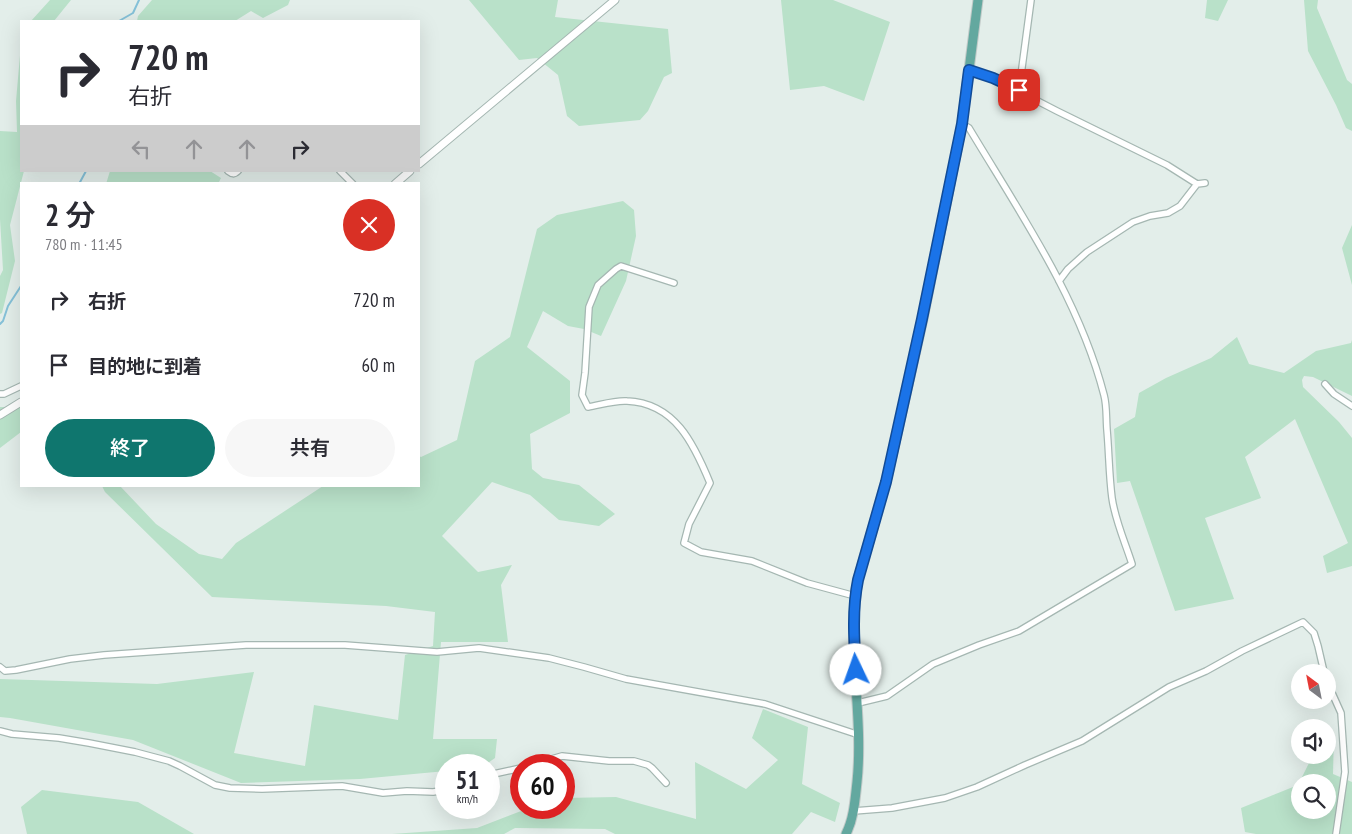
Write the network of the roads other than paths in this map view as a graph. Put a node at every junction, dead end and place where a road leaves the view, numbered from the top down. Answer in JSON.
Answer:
{"nodes":[{"id":1,"x":615,"y":0,"type":"edge"},
{"id":2,"x":978,"y":0,"type":"edge"},
{"id":3,"x":1031,"y":0,"type":"edge"},
{"id":4,"x":969,"y":70,"type":"junction"},
{"id":5,"x":1019,"y":90,"type":"junction"},
{"id":6,"x":962,"y":124,"type":"junction"},
{"id":7,"x":420,"y":163,"type":"edge"},
{"id":8,"x":341,"y":172,"type":"edge"},
{"id":9,"x":409,"y":172,"type":"edge"},
{"id":10,"x":350,"y":182,"type":"edge"},
{"id":11,"x":397,"y":182,"type":"edge"},
{"id":12,"x":1206,"y":183,"type":"dead end"},
{"id":13,"x":1197,"y":184,"type":"junction"},
{"id":14,"x":1058,"y":281,"type":"junction"},
{"id":15,"x":674,"y":282,"type":"dead end"},
{"id":16,"x":1325,"y":384,"type":"dead end"},
{"id":17,"x":20,"y":386,"type":"edge"},
{"id":18,"x":0,"y":394,"type":"edge"},
{"id":19,"x":20,"y":403,"type":"edge"},
{"id":20,"x":1352,"y":406,"type":"edge"},
{"id":21,"x":0,"y":415,"type":"edge"},
{"id":22,"x":855,"y":596,"type":"junction"},
{"id":23,"x":1322,"y":664,"type":"edge"},
{"id":24,"x":0,"y":667,"type":"edge"},
{"id":25,"x":1336,"y":702,"type":"edge"},
{"id":26,"x":858,"y":703,"type":"junction"},
{"id":27,"x":0,"y":731,"type":"edge"},
{"id":28,"x":859,"y":734,"type":"junction"},
{"id":29,"x":575,"y":757,"type":"edge"},
{"id":30,"x":1345,"y":772,"type":"junction"},
{"id":31,"x":1352,"y":773,"type":"edge"},
{"id":32,"x":666,"y":783,"type":"dead end"},
{"id":33,"x":435,"y":792,"type":"edge"},
{"id":34,"x":854,"y":811,"type":"junction"},
{"id":35,"x":846,"y":834,"type":"edge"},
{"id":36,"x":1336,"y":834,"type":"edge"}],
"edges":[{"from":1,"to":7,"type":"street"},
{"from":2,"to":4,"type":"main road"},
{"from":3,"to":5,"type":"street"},
{"from":4,"to":5,"type":"street"},
{"from":4,"to":6,"type":"main road"},
{"from":5,"to":13,"type":"street"},
{"from":6,"to":14,"type":"street"},
{"from":6,"to":22,"type":"main road"},
{"from":8,"to":10,"type":"street"},
{"from":9,"to":11,"type":"street"},
{"from":12,"to":13,"type":"street"},
{"from":13,"to":14,"type":"street"},
{"from":14,"to":26,"type":"street"},
{"from":15,"to":22,"type":"street"},
{"from":16,"to":20,"type":"street"},
{"from":17,"to":18,"type":"street"},
{"from":19,"to":21,"type":"street"},
{"from":22,"to":26,"type":"main road"},
{"from":23,"to":34,"type":"street"},
{"from":24,"to":28,"type":"street"},
{"from":25,"to":30,"type":"street"},
{"from":26,"to":28,"type":"main road"},
{"from":27,"to":33,"type":"street"},
{"from":28,"to":34,"type":"main road"},
{"from":29,"to":32,"type":"street"},
{"from":30,"to":31,"type":"street"},
{"from":30,"to":36,"type":"street"},
{"from":34,"to":35,"type":"main road"}]}
